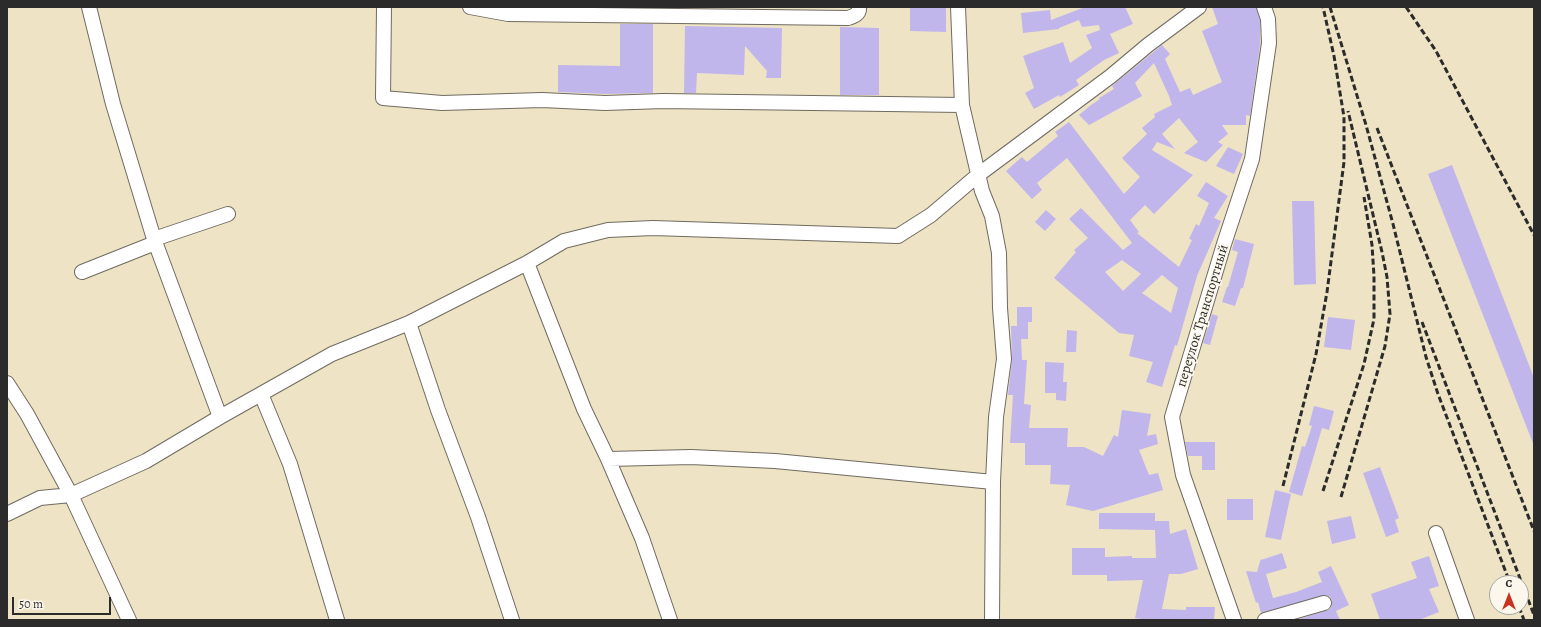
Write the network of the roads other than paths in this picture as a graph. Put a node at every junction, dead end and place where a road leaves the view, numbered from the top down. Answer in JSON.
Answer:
{"nodes":[{"id":1,"x":89,"y":7,"type":"edge"},
{"id":2,"x":384,"y":7,"type":"edge"},
{"id":3,"x":470,"y":7,"type":"edge"},
{"id":4,"x":859,"y":7,"type":"edge"},
{"id":5,"x":958,"y":7,"type":"edge"},
{"id":6,"x":1199,"y":7,"type":"edge"},
{"id":7,"x":1264,"y":7,"type":"edge"},
{"id":8,"x":962,"y":105,"type":"junction"},
{"id":9,"x":978,"y":176,"type":"junction"},
{"id":10,"x":228,"y":214,"type":"dead end"},
{"id":11,"x":155,"y":241,"type":"junction"},
{"id":12,"x":527,"y":263,"type":"junction"},
{"id":13,"x":82,"y":272,"type":"dead end"},
{"id":14,"x":408,"y":324,"type":"junction"},
{"id":15,"x":7,"y":382,"type":"edge"},
{"id":16,"x":261,"y":394,"type":"junction"},
{"id":17,"x":220,"y":417,"type":"junction"},
{"id":18,"x":608,"y":459,"type":"junction"},
{"id":19,"x":993,"y":482,"type":"junction"},
{"id":20,"x":71,"y":495,"type":"junction"},
{"id":21,"x":7,"y":514,"type":"edge"},
{"id":22,"x":1436,"y":533,"type":"dead end"},
{"id":23,"x":1324,"y":603,"type":"dead end"},
{"id":24,"x":130,"y":620,"type":"edge"},
{"id":25,"x":337,"y":620,"type":"edge"},
{"id":26,"x":512,"y":620,"type":"edge"},
{"id":27,"x":670,"y":620,"type":"edge"},
{"id":28,"x":992,"y":620,"type":"edge"},
{"id":29,"x":1234,"y":620,"type":"edge"},
{"id":30,"x":1265,"y":620,"type":"edge"},
{"id":31,"x":1467,"y":620,"type":"edge"}],
"edges":[{"from":1,"to":11,"type":"street"},
{"from":2,"to":8,"type":"street"},
{"from":3,"to":4,"type":"street"},
{"from":5,"to":8,"type":"street"},
{"from":6,"to":9,"type":"street"},
{"from":7,"to":29,"type":"street","name":"переулок Транспортный"},
{"from":8,"to":9,"type":"street"},
{"from":9,"to":12,"type":"street"},
{"from":9,"to":19,"type":"street"},
{"from":10,"to":11,"type":"street"},
{"from":11,"to":13,"type":"street"},
{"from":11,"to":17,"type":"street"},
{"from":12,"to":14,"type":"street"},
{"from":12,"to":18,"type":"street"},
{"from":14,"to":16,"type":"street"},
{"from":14,"to":26,"type":"street"},
{"from":15,"to":20,"type":"street"},
{"from":16,"to":17,"type":"street"},
{"from":16,"to":25,"type":"street"},
{"from":17,"to":20,"type":"street"},
{"from":18,"to":19,"type":"street"},
{"from":18,"to":27,"type":"street"},
{"from":19,"to":28,"type":"street"},
{"from":20,"to":21,"type":"street"},
{"from":20,"to":24,"type":"street"},
{"from":22,"to":31,"type":"street"},
{"from":23,"to":30,"type":"street"}]}
